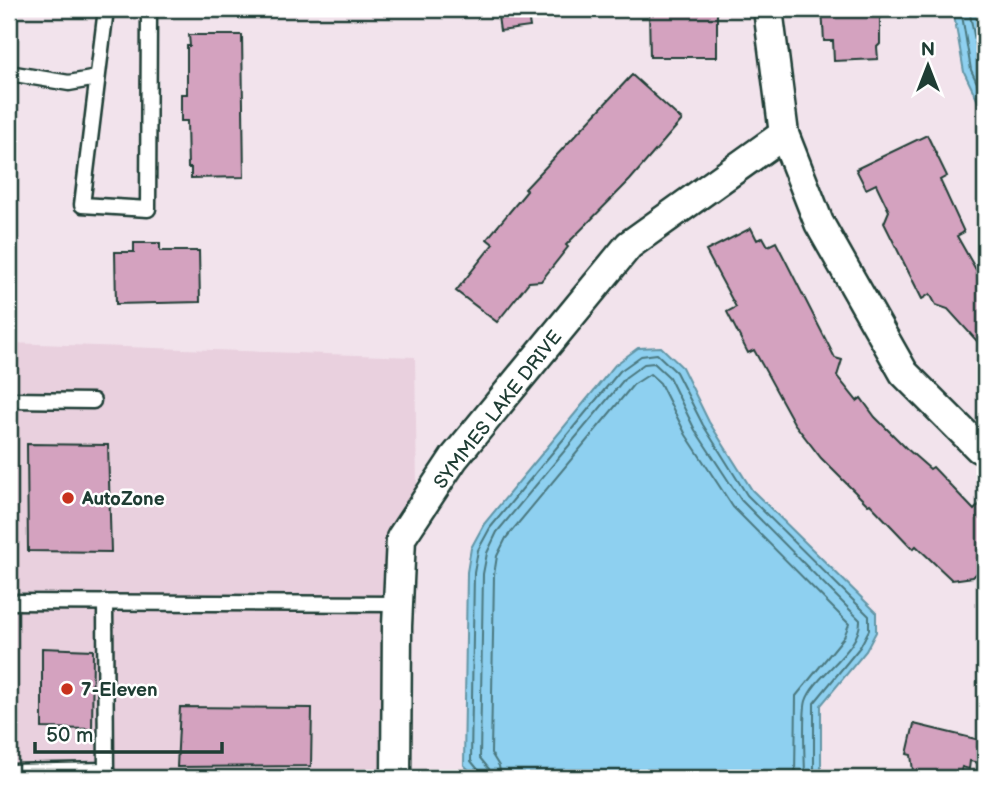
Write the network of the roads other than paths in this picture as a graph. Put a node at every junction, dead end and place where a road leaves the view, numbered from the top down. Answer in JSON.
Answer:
{"nodes":[{"id":1,"x":106,"y":9,"type":"edge"},
{"id":2,"x":149,"y":9,"type":"edge"},
{"id":3,"x":768,"y":9,"type":"edge"},
{"id":4,"x":9,"y":73,"type":"edge"},
{"id":5,"x":97,"y":78,"type":"junction"},
{"id":6,"x":784,"y":134,"type":"junction"},
{"id":7,"x":9,"y":400,"type":"edge"},
{"id":8,"x":93,"y":401,"type":"dead end"},
{"id":9,"x":985,"y":451,"type":"edge"},
{"id":10,"x":9,"y":602,"type":"edge"},
{"id":11,"x":105,"y":603,"type":"junction"},
{"id":12,"x":398,"y":604,"type":"junction"},
{"id":13,"x":9,"y":772,"type":"edge"},
{"id":14,"x":106,"y":774,"type":"edge"},
{"id":15,"x":396,"y":778,"type":"edge"}],
"edges":[{"from":1,"to":5,"type":"lane"},
{"from":2,"to":5,"type":"lane"},
{"from":3,"to":6,"type":"street"},
{"from":4,"to":5,"type":"lane"},
{"from":6,"to":9,"type":"street"},
{"from":6,"to":12,"type":"street","name":"SYMMES LAKE DRIVE"},
{"from":7,"to":8,"type":"lane"},
{"from":10,"to":11,"type":"lane"},
{"from":11,"to":12,"type":"lane"},
{"from":11,"to":14,"type":"lane"},
{"from":12,"to":15,"type":"street","name":"SYMMES LAKE DRIVE"},
{"from":13,"to":14,"type":"lane"}]}
